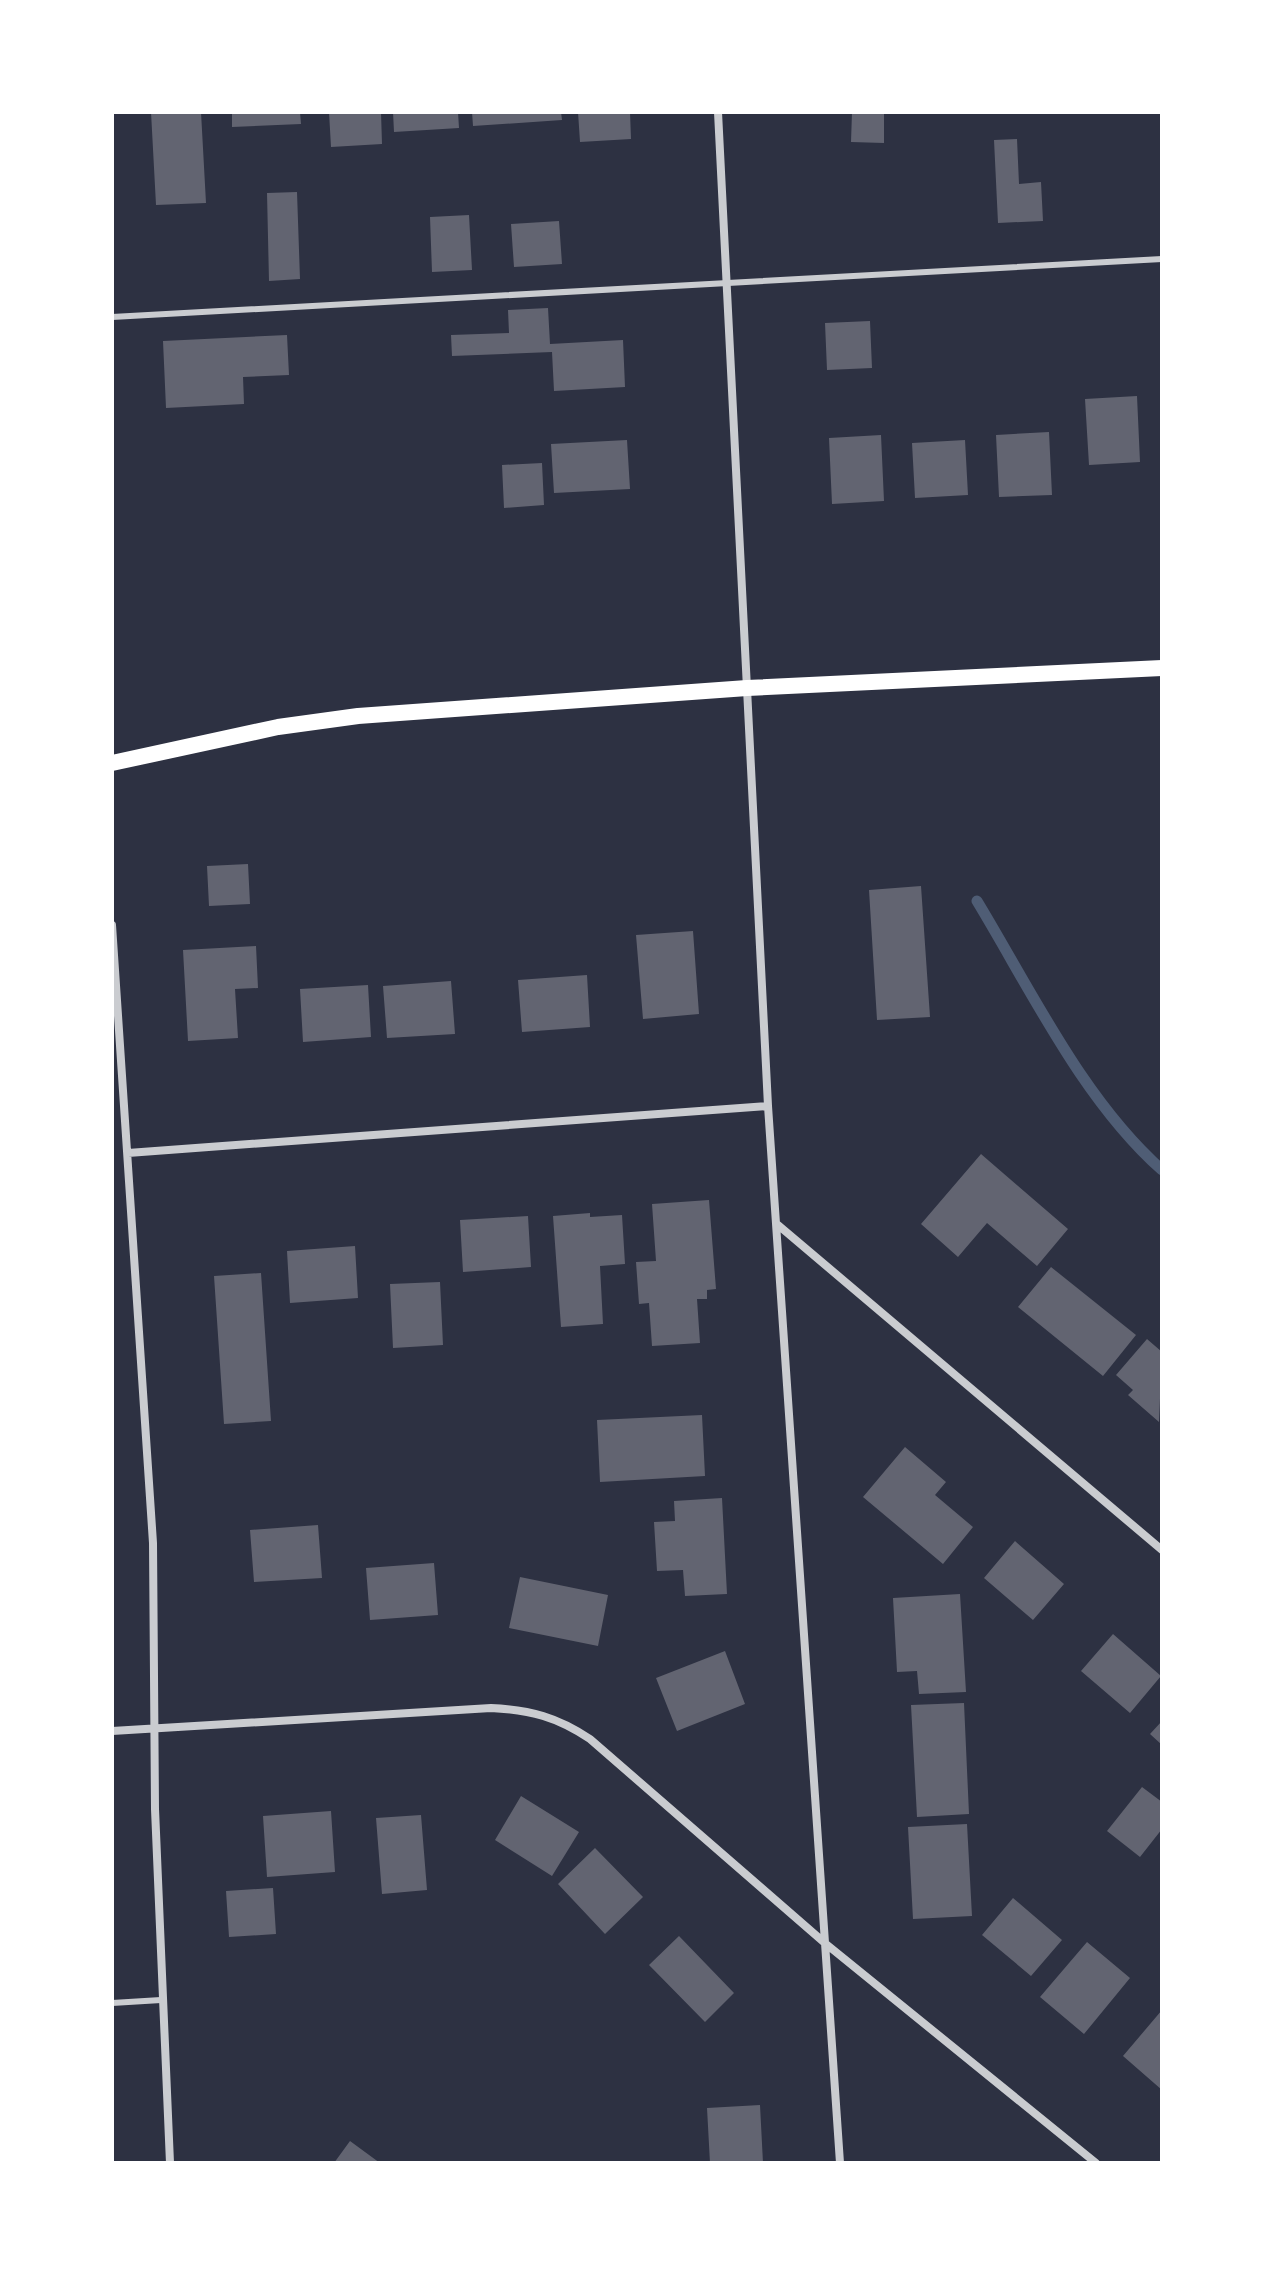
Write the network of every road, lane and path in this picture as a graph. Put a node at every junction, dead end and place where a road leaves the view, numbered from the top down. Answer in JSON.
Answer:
{"nodes":[{"id":1,"x":718,"y":112,"type":"edge"},
{"id":2,"x":1162,"y":259,"type":"edge"},
{"id":3,"x":726,"y":283,"type":"junction"},
{"id":4,"x":112,"y":317,"type":"edge"},
{"id":5,"x":1162,"y":668,"type":"edge"},
{"id":6,"x":747,"y":688,"type":"junction"},
{"id":7,"x":112,"y":763,"type":"edge"},
{"id":8,"x":112,"y":925,"type":"edge"},
{"id":9,"x":768,"y":1106,"type":"junction"},
{"id":10,"x":128,"y":1153,"type":"junction"},
{"id":11,"x":778,"y":1225,"type":"junction"},
{"id":12,"x":1162,"y":1550,"type":"edge"},
{"id":13,"x":157,"y":1729,"type":"junction"},
{"id":14,"x":112,"y":1731,"type":"edge"},
{"id":15,"x":826,"y":1944,"type":"junction"},
{"id":16,"x":161,"y":2000,"type":"junction"},
{"id":17,"x":112,"y":2003,"type":"edge"},
{"id":18,"x":170,"y":2163,"type":"edge"},
{"id":19,"x":840,"y":2163,"type":"edge"},
{"id":20,"x":1096,"y":2163,"type":"edge"}],
"edges":[{"from":1,"to":3,"type":"street"},
{"from":2,"to":3,"type":"lane"},
{"from":3,"to":4,"type":"lane"},
{"from":3,"to":6,"type":"street"},
{"from":5,"to":6,"type":"main road"},
{"from":6,"to":7,"type":"main road"},
{"from":6,"to":9,"type":"street"},
{"from":8,"to":10,"type":"street"},
{"from":9,"to":10,"type":"street"},
{"from":9,"to":11,"type":"street"},
{"from":10,"to":13,"type":"street"},
{"from":11,"to":12,"type":"street"},
{"from":11,"to":15,"type":"street"},
{"from":13,"to":14,"type":"street"},
{"from":13,"to":15,"type":"street"},
{"from":13,"to":16,"type":"street"},
{"from":15,"to":19,"type":"street"},
{"from":15,"to":20,"type":"street"},
{"from":16,"to":17,"type":"lane"},
{"from":16,"to":18,"type":"street"}]}
